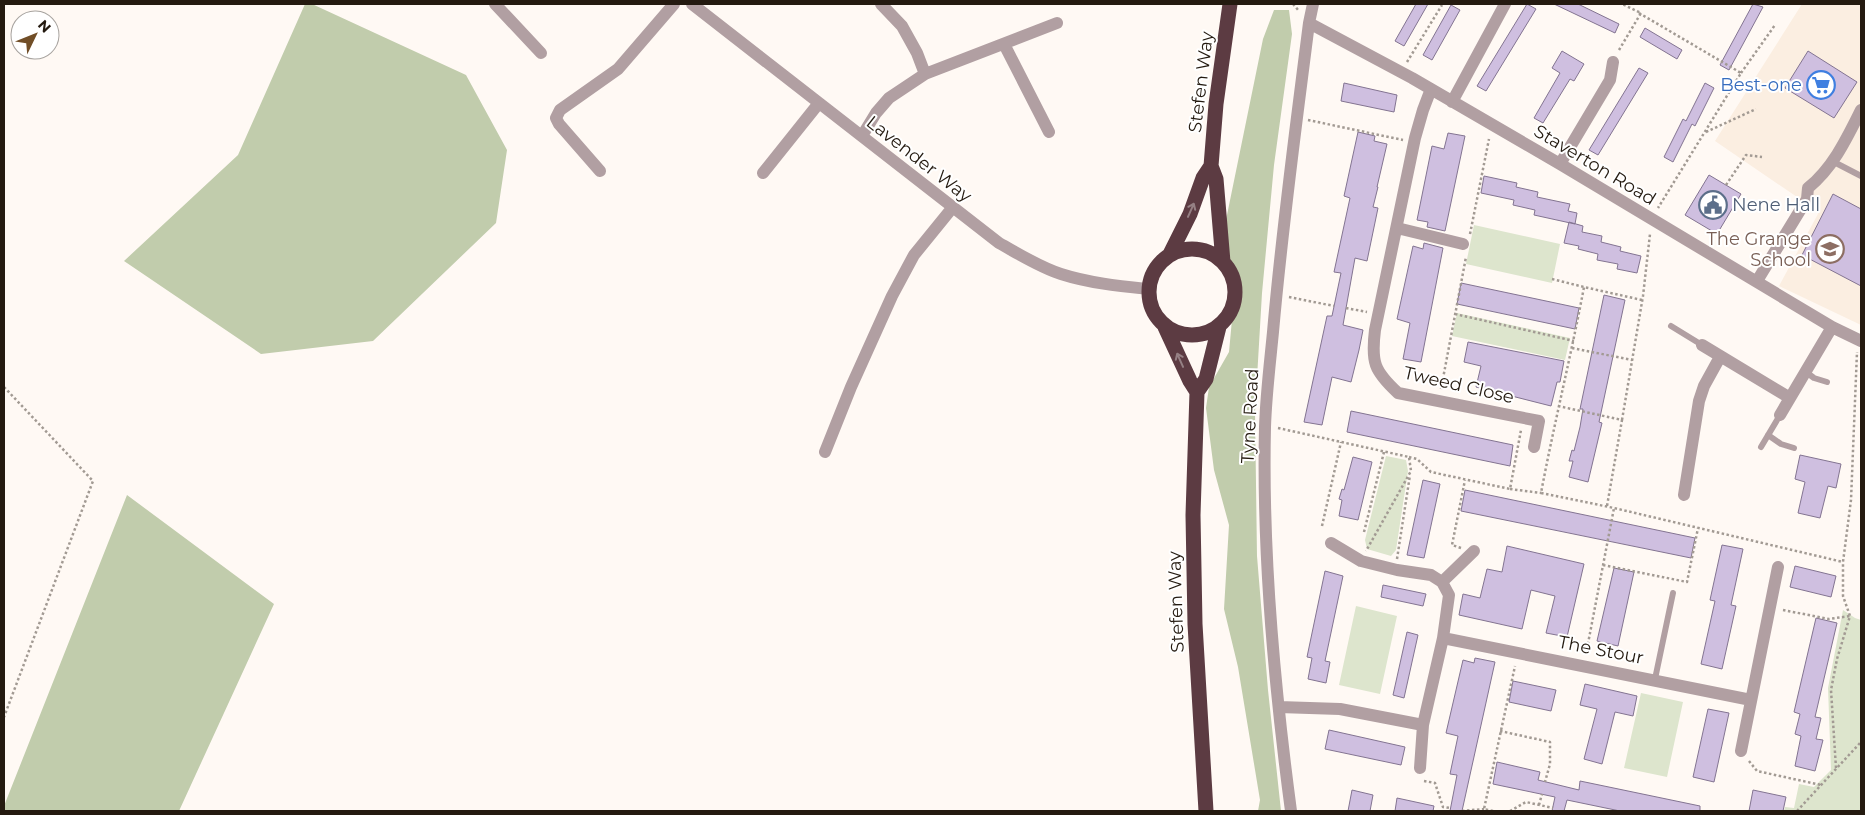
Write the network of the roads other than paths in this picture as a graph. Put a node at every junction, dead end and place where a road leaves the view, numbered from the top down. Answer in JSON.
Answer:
{"nodes":[{"id":1,"x":495,"y":4,"type":"edge"},
{"id":2,"x":674,"y":4,"type":"edge"},
{"id":3,"x":692,"y":4,"type":"edge"},
{"id":4,"x":881,"y":4,"type":"edge"},
{"id":5,"x":1230,"y":4,"type":"edge"},
{"id":6,"x":1313,"y":4,"type":"edge"},
{"id":7,"x":1505,"y":4,"type":"edge"},
{"id":8,"x":1057,"y":23,"type":"dead end"},
{"id":9,"x":1309,"y":24,"type":"junction"},
{"id":10,"x":1004,"y":44,"type":"junction"},
{"id":11,"x":541,"y":53,"type":"dead end"},
{"id":12,"x":1612,"y":62,"type":"road end"},
{"id":13,"x":925,"y":74,"type":"junction"},
{"id":14,"x":1431,"y":89,"type":"junction"},
{"id":15,"x":1452,"y":102,"type":"junction"},
{"id":16,"x":819,"y":103,"type":"junction"},
{"id":17,"x":1861,"y":110,"type":"edge"},
{"id":18,"x":1049,"y":132,"type":"dead end"},
{"id":19,"x":862,"y":136,"type":"junction"},
{"id":20,"x":1832,"y":161,"type":"junction"},
{"id":21,"x":1560,"y":164,"type":"junction"},
{"id":22,"x":1211,"y":166,"type":"junction"},
{"id":23,"x":600,"y":171,"type":"dead end"},
{"id":24,"x":763,"y":173,"type":"dead end"},
{"id":25,"x":1861,"y":176,"type":"edge"},
{"id":26,"x":953,"y":207,"type":"junction"},
{"id":27,"x":1397,"y":228,"type":"junction"},
{"id":28,"x":1466,"y":245,"type":"road end"},
{"id":29,"x":1170,"y":254,"type":"junction"},
{"id":30,"x":1223,"y":262,"type":"junction"},
{"id":31,"x":1757,"y":281,"type":"junction"},
{"id":32,"x":1148,"y":289,"type":"junction"},
{"id":33,"x":1671,"y":326,"type":"dead end"},
{"id":34,"x":1165,"y":327,"type":"junction"},
{"id":35,"x":1219,"y":327,"type":"junction"},
{"id":36,"x":1832,"y":327,"type":"junction"},
{"id":37,"x":1861,"y":341,"type":"edge"},
{"id":38,"x":1702,"y":345,"type":"joint"},
{"id":39,"x":1720,"y":357,"type":"junction"},
{"id":40,"x":1806,"y":372,"type":"junction"},
{"id":41,"x":1827,"y":382,"type":"dead end"},
{"id":42,"x":1197,"y":392,"type":"junction"},
{"id":43,"x":1790,"y":398,"type":"junction"},
{"id":44,"x":1780,"y":415,"type":"joint"},
{"id":45,"x":1768,"y":435,"type":"junction"},
{"id":46,"x":1534,"y":447,"type":"dead end"},
{"id":47,"x":1761,"y":447,"type":"dead end"},
{"id":48,"x":1794,"y":448,"type":"dead end"},
{"id":49,"x":825,"y":452,"type":"dead end"},
{"id":50,"x":1684,"y":495,"type":"dead end"},
{"id":51,"x":1331,"y":543,"type":"dead end"},
{"id":52,"x":1474,"y":551,"type":"road end"},
{"id":53,"x":1778,"y":567,"type":"dead end"},
{"id":54,"x":1442,"y":582,"type":"junction"},
{"id":55,"x":1673,"y":593,"type":"dead end"},
{"id":56,"x":1443,"y":638,"type":"junction"},
{"id":57,"x":1655,"y":679,"type":"junction"},
{"id":58,"x":1751,"y":700,"type":"junction"},
{"id":59,"x":1279,"y":707,"type":"junction"},
{"id":60,"x":1423,"y":725,"type":"junction"},
{"id":61,"x":1741,"y":751,"type":"road end"},
{"id":62,"x":1420,"y":768,"type":"road end"},
{"id":63,"x":1206,"y":811,"type":"edge"},
{"id":64,"x":1292,"y":811,"type":"edge"}],
"edges":[{"from":1,"to":11,"type":"street"},
{"from":2,"to":23,"type":"street"},
{"from":3,"to":16,"type":"street","name":"Lavender Way"},
{"from":4,"to":13,"type":"street"},
{"from":5,"to":22,"type":"highway","name":"Stefen Way"},
{"from":6,"to":9,"type":"street","name":"Tyne Road"},
{"from":7,"to":15,"type":"street"},
{"from":8,"to":10,"type":"street"},
{"from":9,"to":14,"type":"street","name":"Staverton Road"},
{"from":9,"to":59,"type":"street","name":"Tyne Road"},
{"from":10,"to":13,"type":"street"},
{"from":10,"to":18,"type":"street"},
{"from":12,"to":21,"type":"street"},
{"from":13,"to":19,"type":"street"},
{"from":14,"to":15,"type":"street","name":"Staverton Road"},
{"from":14,"to":27,"type":"street","name":"Tweed Close"},
{"from":15,"to":21,"type":"street","name":"Staverton Road"},
{"from":16,"to":19,"type":"street","name":"Lavender Way"},
{"from":16,"to":24,"type":"street"},
{"from":17,"to":20,"type":"street"},
{"from":19,"to":26,"type":"street","name":"Lavender Way"},
{"from":20,"to":25,"type":"lane"},
{"from":20,"to":31,"type":"street"},
{"from":21,"to":31,"type":"street","name":"Staverton Road"},
{"from":29,"to":22,"type":"highway","name":"Stefen Way","one_way":true},
{"from":22,"to":30,"type":"highway","name":"Stefen Way"},
{"from":26,"to":32,"type":"street","name":"Lavender Way"},
{"from":26,"to":49,"type":"street"},
{"from":27,"to":28,"type":"street"},
{"from":27,"to":46,"type":"street","name":"Tweed Close"},
{"from":29,"to":30,"type":"highway"},
{"from":29,"to":32,"type":"highway"},
{"from":30,"to":35,"type":"highway"},
{"from":31,"to":36,"type":"street","name":"Staverton Road"},
{"from":32,"to":34,"type":"highway"},
{"from":33,"to":38,"type":"lane"},
{"from":34,"to":35,"type":"highway"},
{"from":42,"to":34,"type":"highway","one_way":true},
{"from":35,"to":42,"type":"highway","name":"Stefen Way"},
{"from":36,"to":37,"type":"street","name":"Staverton Road"},
{"from":36,"to":40,"type":"street"},
{"from":38,"to":39,"type":"street"},
{"from":39,"to":43,"type":"street"},
{"from":39,"to":50,"type":"street"},
{"from":40,"to":41,"type":"lane"},
{"from":40,"to":43,"type":"street"},
{"from":42,"to":63,"type":"highway","name":"Stefen Way"},
{"from":43,"to":44,"type":"street"},
{"from":44,"to":45,"type":"lane"},
{"from":45,"to":47,"type":"lane"},
{"from":45,"to":48,"type":"lane"},
{"from":51,"to":54,"type":"street"},
{"from":52,"to":54,"type":"street"},
{"from":53,"to":58,"type":"street"},
{"from":54,"to":56,"type":"street"},
{"from":55,"to":57,"type":"lane"},
{"from":56,"to":57,"type":"street","name":"The Stour"},
{"from":56,"to":60,"type":"street"},
{"from":57,"to":58,"type":"street","name":"The Stour"},
{"from":58,"to":61,"type":"street"},
{"from":59,"to":60,"type":"street"},
{"from":59,"to":64,"type":"street","name":"Tyne Road"},
{"from":60,"to":62,"type":"street"}]}
